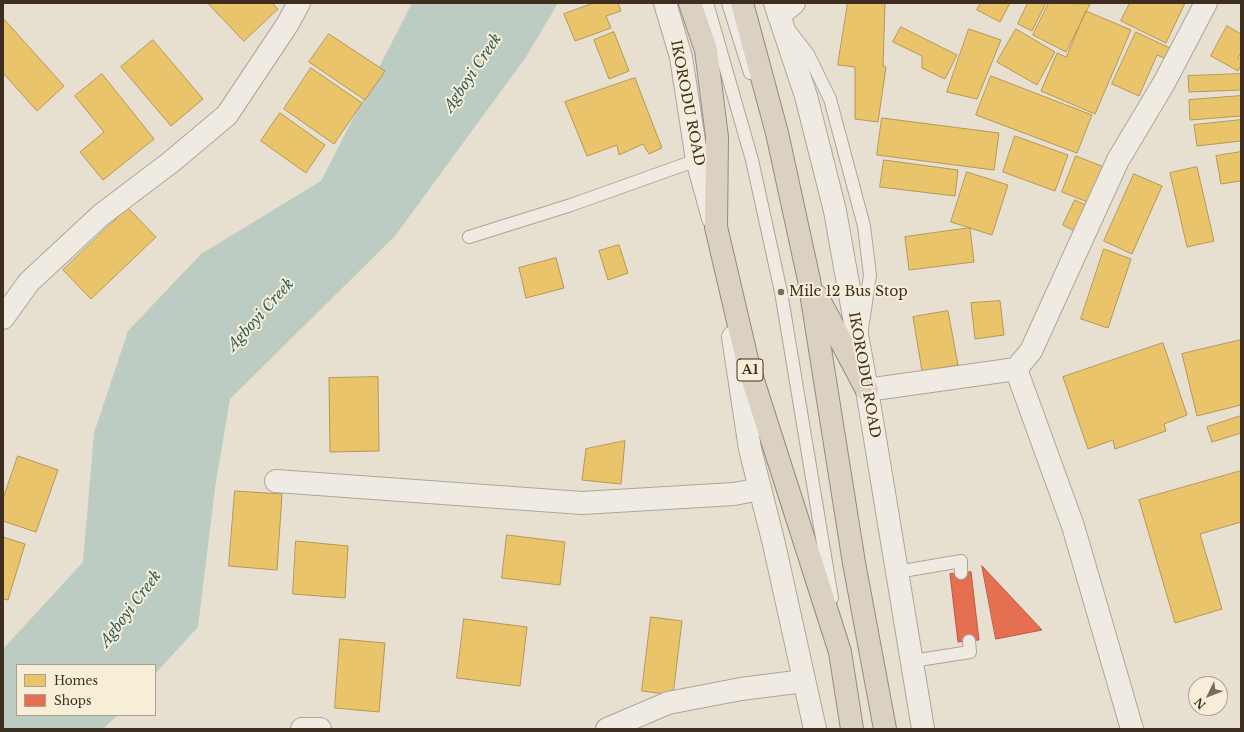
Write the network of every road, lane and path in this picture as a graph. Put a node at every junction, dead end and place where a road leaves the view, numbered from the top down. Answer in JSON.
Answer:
{"nodes":[{"id":1,"x":299,"y":3,"type":"edge"},
{"id":2,"x":665,"y":3,"type":"edge"},
{"id":3,"x":690,"y":3,"type":"edge"},
{"id":4,"x":707,"y":3,"type":"edge"},
{"id":5,"x":728,"y":3,"type":"edge"},
{"id":6,"x":742,"y":3,"type":"edge"},
{"id":7,"x":1206,"y":3,"type":"edge"},
{"id":8,"x":782,"y":7,"type":"edge"},
{"id":9,"x":697,"y":160,"type":"junction"},
{"id":10,"x":716,"y":227,"type":"junction"},
{"id":11,"x":469,"y":237,"type":"dead end"},
{"id":12,"x":809,"y":280,"type":"junction"},
{"id":13,"x":3,"y":318,"type":"edge"},
{"id":14,"x":1016,"y":369,"type":"junction"},
{"id":15,"x":867,"y":390,"type":"junction"},
{"id":16,"x":276,"y":481,"type":"dead end"},
{"id":17,"x":760,"y":489,"type":"junction"},
{"id":18,"x":897,"y":572,"type":"junction"},
{"id":19,"x":961,"y":573,"type":"dead end"},
{"id":20,"x":969,"y":641,"type":"dead end"},
{"id":21,"x":840,"y":652,"type":"junction"},
{"id":22,"x":912,"y":661,"type":"junction"},
{"id":23,"x":804,"y":681,"type":"junction"},
{"id":24,"x":302,"y":729,"type":"edge"},
{"id":25,"x":320,"y":729,"type":"edge"},
{"id":26,"x":607,"y":729,"type":"edge"},
{"id":27,"x":815,"y":729,"type":"edge"},
{"id":28,"x":852,"y":729,"type":"edge"},
{"id":29,"x":885,"y":729,"type":"edge"},
{"id":30,"x":923,"y":729,"type":"edge"},
{"id":31,"x":1132,"y":729,"type":"edge"}],
"edges":[{"from":1,"to":13,"type":"street"},
{"from":2,"to":9,"type":"street","name":"IKORODU ROAD"},
{"from":3,"to":10,"type":"highway","name":"IKORODU ROAD","number":"A1"},
{"from":4,"to":21,"type":"lane"},
{"from":5,"to":12,"type":"lane"},
{"from":6,"to":12,"type":"highway"},
{"from":7,"to":14,"type":"street"},
{"from":8,"to":15,"type":"street","name":"IKORODU ROAD"},
{"from":9,"to":10,"type":"street","name":"IKORODU ROAD"},
{"from":9,"to":11,"type":"lane"},
{"from":10,"to":17,"type":"street","name":"IKORODU ROAD"},
{"from":10,"to":21,"type":"highway","name":"IKORODU ROAD","number":"A1"},
{"from":12,"to":15,"type":"highway"},
{"from":12,"to":29,"type":"highway"},
{"from":14,"to":15,"type":"street"},
{"from":14,"to":31,"type":"street"},
{"from":15,"to":18,"type":"street","name":"IKORODU ROAD"},
{"from":16,"to":17,"type":"street"},
{"from":17,"to":23,"type":"street","name":"IKORODU ROAD"},
{"from":18,"to":19,"type":"lane"},
{"from":18,"to":22,"type":"street","name":"IKORODU ROAD"},
{"from":20,"to":22,"type":"lane"},
{"from":21,"to":28,"type":"highway","name":"IKORODU ROAD","number":"A1"},
{"from":22,"to":30,"type":"street","name":"IKORODU ROAD"},
{"from":23,"to":26,"type":"street"},
{"from":23,"to":27,"type":"street","name":"IKORODU ROAD"},
{"from":24,"to":25,"type":"street"}]}
